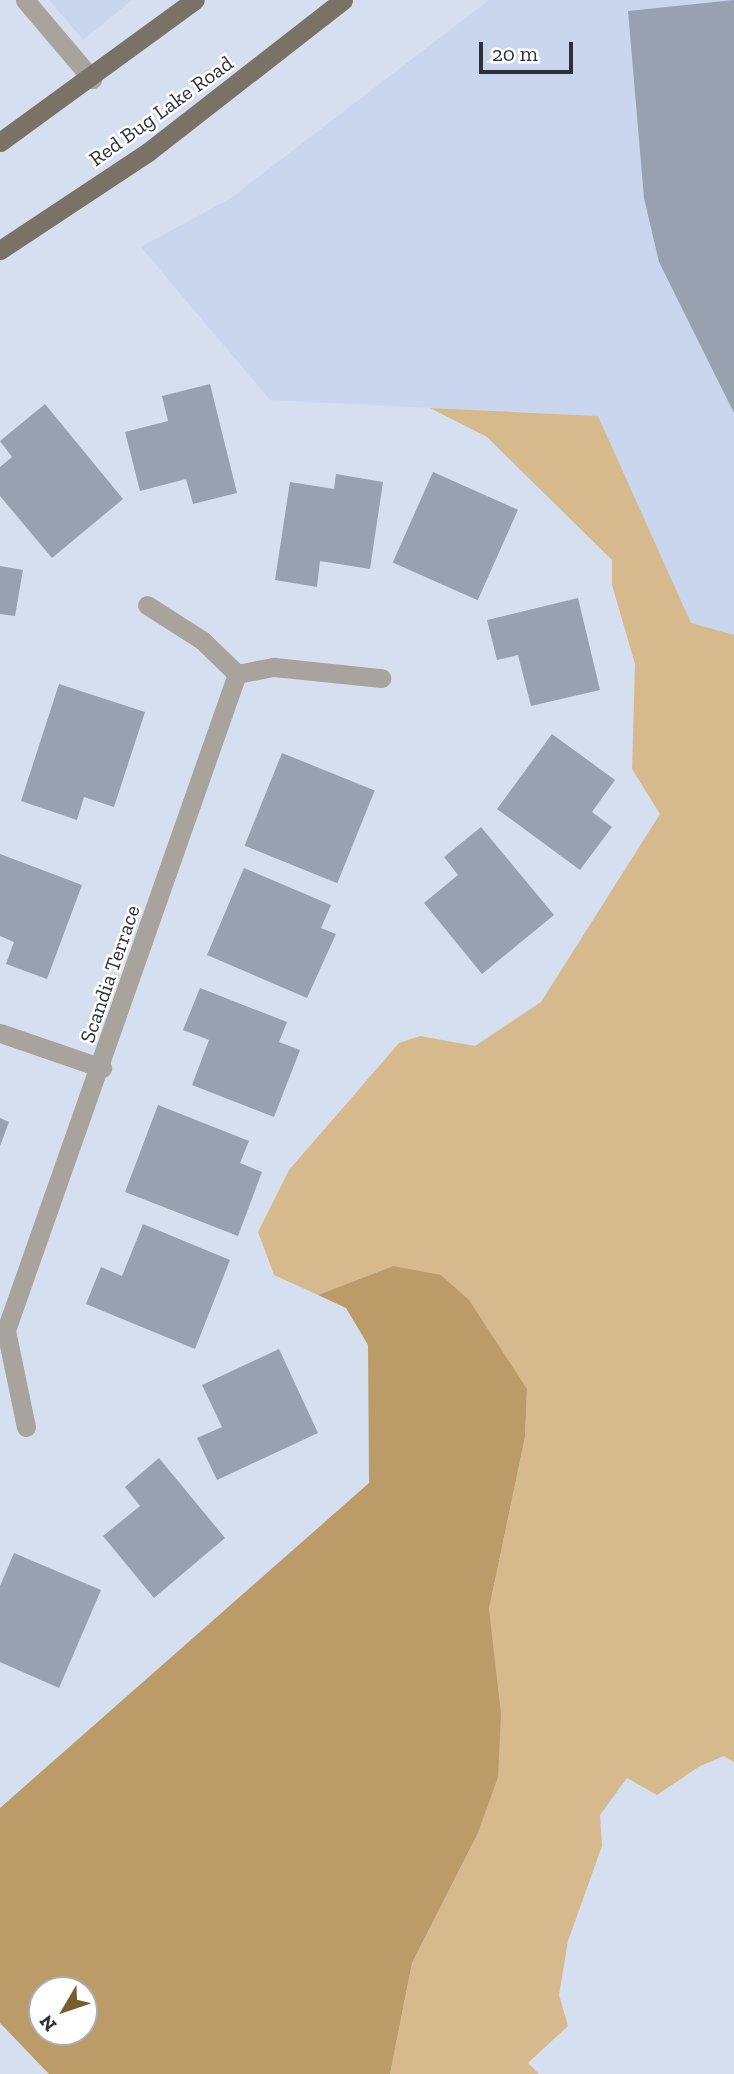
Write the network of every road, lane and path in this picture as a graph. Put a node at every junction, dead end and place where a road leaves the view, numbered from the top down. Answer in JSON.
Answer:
{"nodes":[{"id":1,"x":25,"y":0,"type":"edge"},
{"id":2,"x":195,"y":0,"type":"edge"},
{"id":3,"x":343,"y":0,"type":"edge"},
{"id":4,"x":92,"y":79,"type":"junction"},
{"id":5,"x":0,"y":142,"type":"edge"},
{"id":6,"x":0,"y":250,"type":"edge"},
{"id":7,"x":147,"y":604,"type":"dead end"},
{"id":8,"x":237,"y":674,"type":"junction"},
{"id":9,"x":381,"y":678,"type":"dead end"},
{"id":10,"x":0,"y":1033,"type":"edge"},
{"id":11,"x":102,"y":1068,"type":"junction"},
{"id":12,"x":26,"y":1427,"type":"dead end"}],
"edges":[{"from":1,"to":4,"type":"street"},
{"from":2,"to":4,"type":"main road"},
{"from":3,"to":6,"type":"main road","name":"Red Bug Lake Road"},
{"from":4,"to":5,"type":"main road"},
{"from":7,"to":8,"type":"street"},
{"from":8,"to":9,"type":"street"},
{"from":8,"to":11,"type":"street","name":"Scandia Terrace"},
{"from":10,"to":11,"type":"street"},
{"from":11,"to":12,"type":"street","name":"Scandia Terrace"}]}
